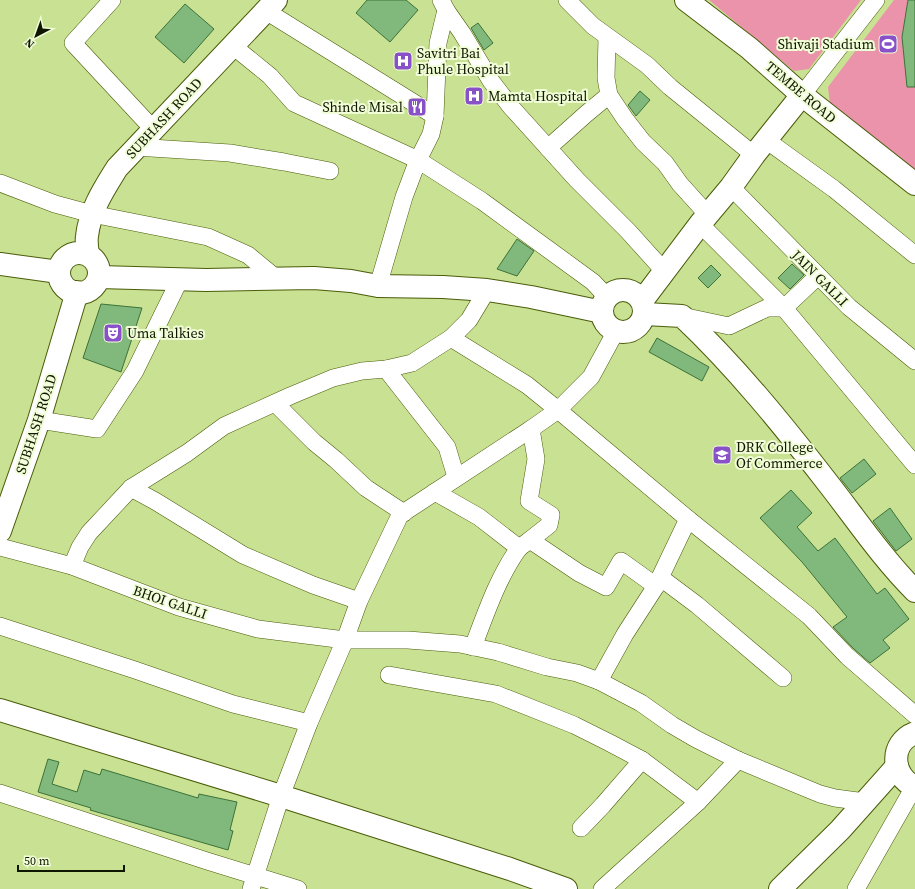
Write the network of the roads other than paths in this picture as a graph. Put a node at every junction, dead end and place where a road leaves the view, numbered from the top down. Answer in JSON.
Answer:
{"nodes":[{"id":1,"x":112,"y":0,"type":"edge"},
{"id":2,"x":567,"y":0,"type":"edge"},
{"id":3,"x":686,"y":0,"type":"edge"},
{"id":4,"x":876,"y":0,"type":"edge"},
{"id":5,"x":443,"y":5,"type":"edge"},
{"id":6,"x":271,"y":6,"type":"edge"},
{"id":7,"x":607,"y":37,"type":"junction"},
{"id":8,"x":233,"y":46,"type":"junction"},
{"id":9,"x":609,"y":95,"type":"junction"},
{"id":10,"x":802,"y":95,"type":"junction"},
{"id":11,"x":435,"y":116,"type":"junction"},
{"id":12,"x":153,"y":129,"type":"junction"},
{"id":13,"x":135,"y":147,"type":"junction"},
{"id":14,"x":548,"y":148,"type":"junction"},
{"id":15,"x":760,"y":148,"type":"junction"},
{"id":16,"x":418,"y":160,"type":"junction"},
{"id":17,"x":330,"y":171,"type":"dead end"},
{"id":18,"x":0,"y":183,"type":"edge"},
{"id":19,"x":915,"y":184,"type":"edge"},
{"id":20,"x":731,"y":187,"type":"junction"},
{"id":21,"x":92,"y":214,"type":"junction"},
{"id":22,"x":704,"y":219,"type":"junction"},
{"id":23,"x":88,"y":254,"type":"junction"},
{"id":24,"x":915,"y":255,"type":"edge"},
{"id":25,"x":0,"y":264,"type":"edge"},
{"id":26,"x":59,"y":272,"type":"junction"},
{"id":27,"x":665,"y":272,"type":"junction"},
{"id":28,"x":818,"y":276,"type":"junction"},
{"id":29,"x":99,"y":277,"type":"junction"},
{"id":30,"x":180,"y":279,"type":"junction"},
{"id":31,"x":277,"y":279,"type":"junction"},
{"id":32,"x":378,"y":286,"type":"junction"},
{"id":33,"x":487,"y":290,"type":"junction"},
{"id":34,"x":76,"y":292,"type":"junction"},
{"id":35,"x":605,"y":304,"type":"junction"},
{"id":36,"x":643,"y":307,"type":"junction"},
{"id":37,"x":784,"y":308,"type":"junction"},
{"id":38,"x":682,"y":316,"type":"junction"},
{"id":39,"x":616,"y":331,"type":"junction"},
{"id":40,"x":451,"y":338,"type":"junction"},
{"id":41,"x":915,"y":361,"type":"edge"},
{"id":42,"x":386,"y":370,"type":"junction"},
{"id":43,"x":275,"y":403,"type":"junction"},
{"id":44,"x":558,"y":410,"type":"junction"},
{"id":45,"x":39,"y":420,"type":"junction"},
{"id":46,"x":531,"y":429,"type":"junction"},
{"id":47,"x":915,"y":465,"type":"edge"},
{"id":48,"x":456,"y":477,"type":"junction"},
{"id":49,"x":131,"y":488,"type":"junction"},
{"id":50,"x":435,"y":492,"type":"junction"},
{"id":51,"x":404,"y":513,"type":"junction"},
{"id":52,"x":688,"y":519,"type":"junction"},
{"id":53,"x":0,"y":531,"type":"edge"},
{"id":54,"x":525,"y":544,"type":"junction"},
{"id":55,"x":0,"y":547,"type":"edge"},
{"id":56,"x":72,"y":566,"type":"junction"},
{"id":57,"x":659,"y":582,"type":"junction"},
{"id":58,"x":915,"y":590,"type":"edge"},
{"id":59,"x":359,"y":601,"type":"junction"},
{"id":60,"x":0,"y":626,"type":"edge"},
{"id":61,"x":345,"y":640,"type":"junction"},
{"id":62,"x":473,"y":646,"type":"junction"},
{"id":63,"x":389,"y":675,"type":"dead end"},
{"id":64,"x":783,"y":678,"type":"dead end"},
{"id":65,"x":599,"y":681,"type":"junction"},
{"id":66,"x":0,"y":710,"type":"edge"},
{"id":67,"x":915,"y":715,"type":"edge"},
{"id":68,"x":309,"y":723,"type":"junction"},
{"id":69,"x":915,"y":733,"type":"edge"},
{"id":70,"x":642,"y":760,"type":"junction"},
{"id":71,"x":738,"y":760,"type":"junction"},
{"id":72,"x":896,"y":766,"type":"junction"},
{"id":73,"x":915,"y":787,"type":"edge"},
{"id":74,"x":0,"y":793,"type":"edge"},
{"id":75,"x":281,"y":796,"type":"junction"},
{"id":76,"x":698,"y":802,"type":"junction"},
{"id":77,"x":865,"y":802,"type":"junction"},
{"id":78,"x":581,"y":828,"type":"dead end"},
{"id":79,"x":253,"y":883,"type":"edge"},
{"id":80,"x":298,"y":889,"type":"edge"},
{"id":81,"x":566,"y":889,"type":"edge"},
{"id":82,"x":602,"y":889,"type":"edge"},
{"id":83,"x":780,"y":889,"type":"edge"},
{"id":84,"x":856,"y":889,"type":"edge"}],
"edges":[{"from":1,"to":12,"type":"street"},
{"from":2,"to":7,"type":"street"},
{"from":3,"to":10,"type":"main road","name":"TEMBE ROAD"},
{"from":4,"to":10,"type":"street"},
{"from":5,"to":11,"type":"street"},
{"from":5,"to":14,"type":"street"},
{"from":6,"to":8,"type":"main road","name":"SUBHASH ROAD"},
{"from":6,"to":11,"type":"street"},
{"from":7,"to":9,"type":"street"},
{"from":7,"to":15,"type":"street"},
{"from":8,"to":12,"type":"main road","name":"SUBHASH ROAD"},
{"from":8,"to":16,"type":"street"},
{"from":9,"to":14,"type":"street"},
{"from":9,"to":22,"type":"street"},
{"from":10,"to":15,"type":"main road"},
{"from":10,"to":19,"type":"main road","name":"TEMBE ROAD"},
{"from":11,"to":16,"type":"street"},
{"from":12,"to":13,"type":"main road","name":"SUBHASH ROAD"},
{"from":13,"to":17,"type":"street"},
{"from":13,"to":21,"type":"main road","name":"SUBHASH ROAD"},
{"from":14,"to":27,"type":"street"},
{"from":15,"to":20,"type":"main road"},
{"from":15,"to":24,"type":"street"},
{"from":16,"to":32,"type":"street"},
{"from":16,"to":35,"type":"street"},
{"from":18,"to":21,"type":"street"},
{"from":20,"to":22,"type":"main road"},
{"from":20,"to":28,"type":"street","name":"JAIN GALLI"},
{"from":21,"to":23,"type":"main road","name":"SUBHASH ROAD"},
{"from":21,"to":31,"type":"street"},
{"from":22,"to":27,"type":"main road"},
{"from":22,"to":37,"type":"street"},
{"from":23,"to":26,"type":"main road"},
{"from":23,"to":29,"type":"main road"},
{"from":25,"to":26,"type":"main road"},
{"from":26,"to":34,"type":"main road"},
{"from":27,"to":36,"type":"main road"},
{"from":28,"to":37,"type":"street"},
{"from":28,"to":41,"type":"street","name":"JAIN GALLI"},
{"from":29,"to":30,"type":"main road"},
{"from":29,"to":34,"type":"main road"},
{"from":30,"to":31,"type":"main road"},
{"from":30,"to":45,"type":"street"},
{"from":31,"to":32,"type":"main road"},
{"from":32,"to":33,"type":"main road"},
{"from":33,"to":35,"type":"main road"},
{"from":33,"to":40,"type":"street"},
{"from":34,"to":45,"type":"main road","name":"SUBHASH ROAD"},
{"from":35,"to":36,"type":"main road"},
{"from":35,"to":39,"type":"main road"},
{"from":36,"to":38,"type":"main road"},
{"from":36,"to":39,"type":"main road"},
{"from":37,"to":38,"type":"street"},
{"from":37,"to":47,"type":"street"},
{"from":38,"to":58,"type":"main road"},
{"from":39,"to":44,"type":"street"},
{"from":40,"to":42,"type":"street"},
{"from":40,"to":44,"type":"street"},
{"from":42,"to":43,"type":"street"},
{"from":42,"to":48,"type":"street"},
{"from":43,"to":49,"type":"street"},
{"from":43,"to":51,"type":"street"},
{"from":44,"to":46,"type":"street"},
{"from":44,"to":52,"type":"street"},
{"from":45,"to":53,"type":"main road","name":"SUBHASH ROAD"},
{"from":46,"to":48,"type":"street"},
{"from":46,"to":54,"type":"street"},
{"from":48,"to":50,"type":"street"},
{"from":49,"to":56,"type":"street"},
{"from":49,"to":59,"type":"street"},
{"from":50,"to":51,"type":"street"},
{"from":50,"to":54,"type":"street"},
{"from":51,"to":59,"type":"street"},
{"from":52,"to":57,"type":"street"},
{"from":52,"to":67,"type":"street"},
{"from":54,"to":57,"type":"street"},
{"from":54,"to":62,"type":"street"},
{"from":55,"to":56,"type":"street","name":"BHOI GALLI"},
{"from":56,"to":61,"type":"street","name":"BHOI GALLI"},
{"from":57,"to":64,"type":"street"},
{"from":57,"to":65,"type":"street"},
{"from":59,"to":61,"type":"street"},
{"from":60,"to":68,"type":"street"},
{"from":61,"to":62,"type":"street","name":"BHOI GALLI"},
{"from":61,"to":68,"type":"street"},
{"from":62,"to":65,"type":"street","name":"BHOI GALLI"},
{"from":63,"to":70,"type":"street"},
{"from":65,"to":71,"type":"street","name":"BHOI GALLI"},
{"from":66,"to":75,"type":"main road"},
{"from":68,"to":75,"type":"street"},
{"from":69,"to":72,"type":"main road"},
{"from":70,"to":76,"type":"street"},
{"from":70,"to":78,"type":"street"},
{"from":71,"to":76,"type":"street"},
{"from":71,"to":77,"type":"street","name":"BHOI GALLI"},
{"from":72,"to":73,"type":"main road"},
{"from":72,"to":77,"type":"main road"},
{"from":73,"to":84,"type":"street"},
{"from":74,"to":79,"type":"street"},
{"from":75,"to":79,"type":"street"},
{"from":75,"to":81,"type":"main road"},
{"from":76,"to":82,"type":"street"},
{"from":77,"to":83,"type":"main road"},
{"from":79,"to":80,"type":"street"}]}
